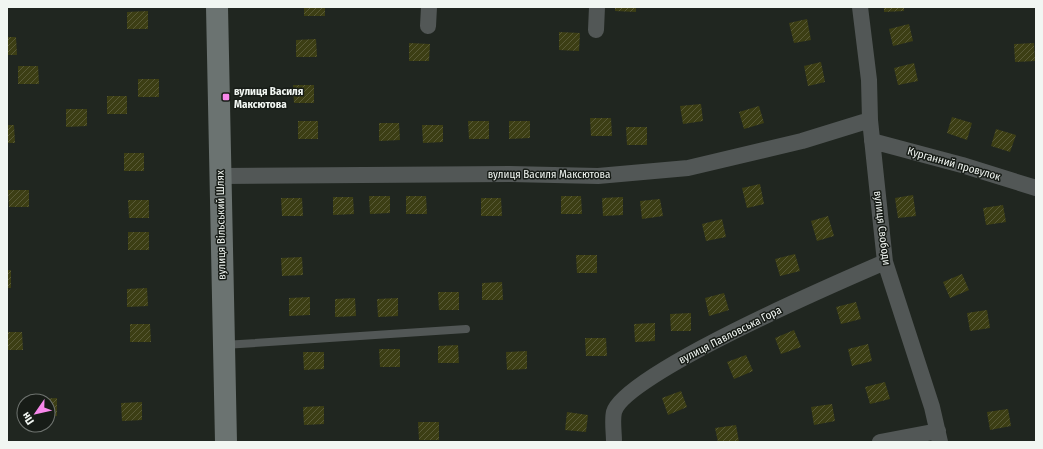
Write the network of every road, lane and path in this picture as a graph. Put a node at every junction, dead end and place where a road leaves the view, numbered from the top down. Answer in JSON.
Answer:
{"nodes":[{"id":1,"x":217,"y":7,"type":"edge"},
{"id":2,"x":429,"y":7,"type":"edge"},
{"id":3,"x":597,"y":7,"type":"edge"},
{"id":4,"x":860,"y":7,"type":"edge"},
{"id":5,"x":428,"y":26,"type":"dead end"},
{"id":6,"x":596,"y":30,"type":"dead end"},
{"id":7,"x":870,"y":120,"type":"junction"},
{"id":8,"x":872,"y":141,"type":"junction"},
{"id":9,"x":221,"y":176,"type":"junction"},
{"id":10,"x":1035,"y":185,"type":"edge"},
{"id":11,"x":885,"y":262,"type":"junction"},
{"id":12,"x":466,"y":330,"type":"dead end"},
{"id":13,"x":223,"y":345,"type":"junction"},
{"id":14,"x":939,"y":436,"type":"edge"},
{"id":15,"x":226,"y":442,"type":"edge"},
{"id":16,"x":614,"y":442,"type":"edge"},
{"id":17,"x":880,"y":442,"type":"edge"}],
"edges":[{"from":1,"to":9,"type":"street","name":"вулиця Вільський Шлях"},
{"from":2,"to":5,"type":"street"},
{"from":3,"to":6,"type":"street"},
{"from":4,"to":7,"type":"street","name":"вулиця Свободи"},
{"from":7,"to":8,"type":"street","name":"вулиця Свободи"},
{"from":7,"to":9,"type":"street","name":"вулиця Василя Максютова"},
{"from":8,"to":10,"type":"street","name":"Курганний провулок"},
{"from":8,"to":11,"type":"street","name":"вулиця Свободи"},
{"from":9,"to":13,"type":"street","name":"вулиця Вільський Шлях"},
{"from":11,"to":14,"type":"street","name":"вулиця Свободи"},
{"from":11,"to":16,"type":"street","name":"вулиця Павловська Гора"},
{"from":12,"to":13,"type":"lane"},
{"from":13,"to":15,"type":"street","name":"вулиця Вільський Шлях"},
{"from":14,"to":17,"type":"street"}]}
